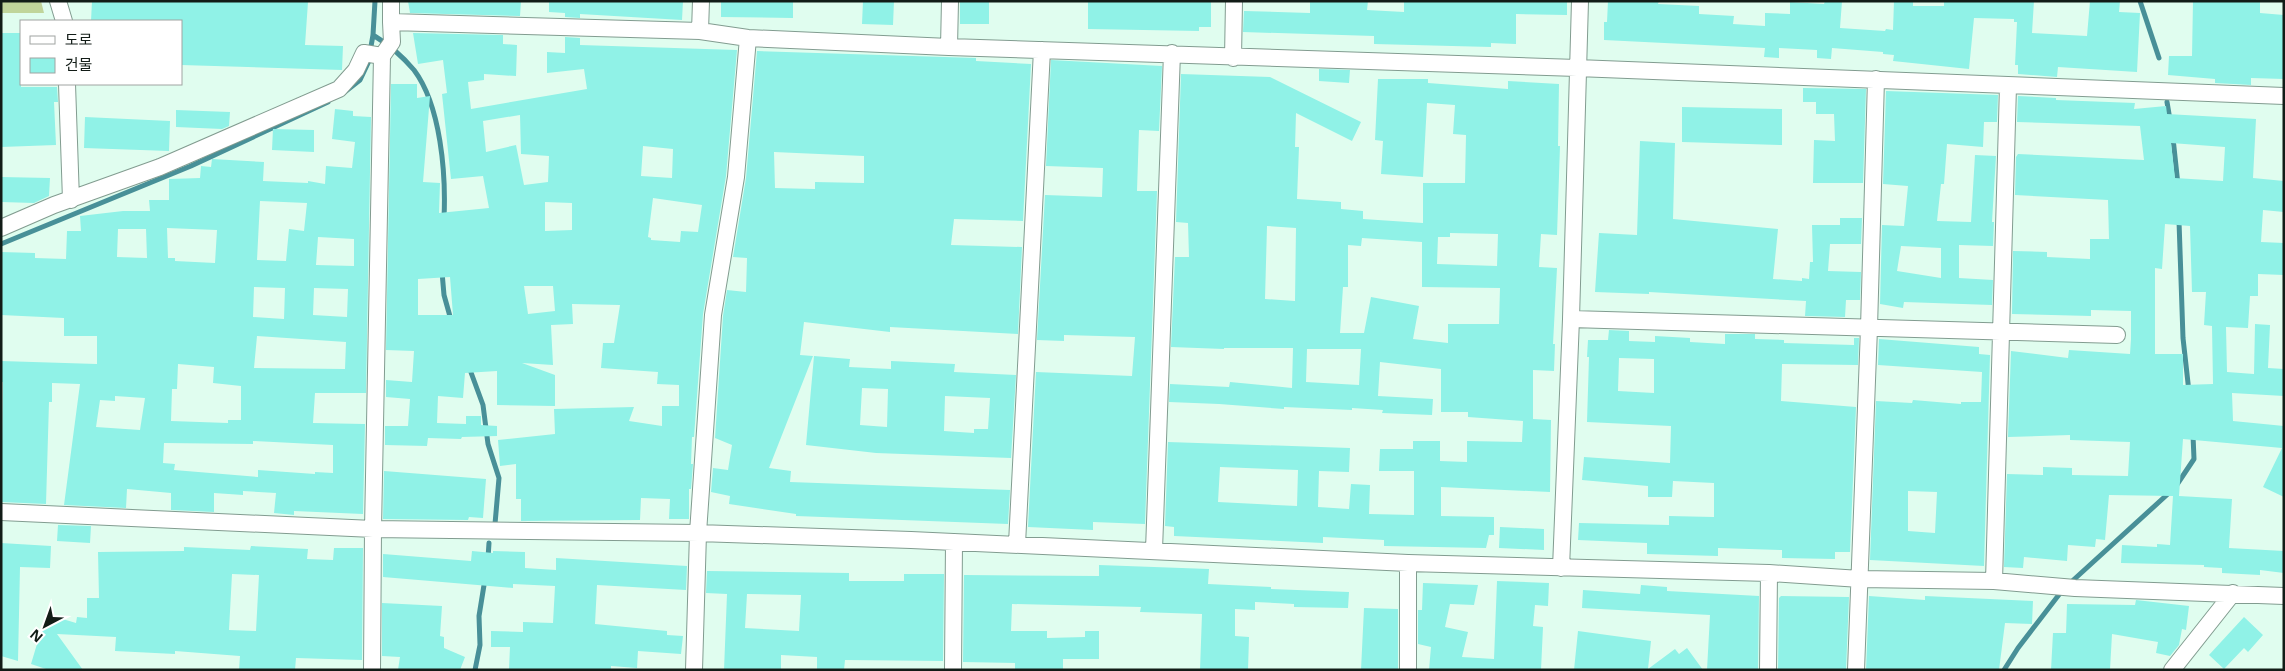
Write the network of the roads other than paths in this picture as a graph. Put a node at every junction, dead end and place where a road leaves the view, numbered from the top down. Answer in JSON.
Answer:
{"nodes":[{"id":1,"x":58,"y":1,"type":"edge"},
{"id":2,"x":391,"y":1,"type":"edge"},
{"id":3,"x":701,"y":1,"type":"edge"},
{"id":4,"x":950,"y":1,"type":"edge"},
{"id":5,"x":1234,"y":1,"type":"edge"},
{"id":6,"x":1580,"y":1,"type":"edge"},
{"id":7,"x":64,"y":20,"type":"edge"},
{"id":8,"x":391,"y":22,"type":"junction"},
{"id":9,"x":700,"y":31,"type":"junction"},
{"id":10,"x":748,"y":38,"type":"junction"},
{"id":11,"x":949,"y":47,"type":"junction"},
{"id":12,"x":1042,"y":50,"type":"junction"},
{"id":13,"x":380,"y":51,"type":"junction"},
{"id":14,"x":1172,"y":53,"type":"junction"},
{"id":15,"x":1232,"y":58,"type":"junction"},
{"id":16,"x":1577,"y":68,"type":"junction"},
{"id":17,"x":1876,"y":79,"type":"junction"},
{"id":18,"x":67,"y":85,"type":"edge"},
{"id":19,"x":2008,"y":86,"type":"junction"},
{"id":20,"x":2284,"y":96,"type":"edge"},
{"id":21,"x":71,"y":200,"type":"junction"},
{"id":22,"x":1,"y":228,"type":"edge"},
{"id":23,"x":1571,"y":319,"type":"junction"},
{"id":24,"x":1869,"y":328,"type":"junction"},
{"id":25,"x":2002,"y":330,"type":"junction"},
{"id":26,"x":2117,"y":335,"type":"dead end"},
{"id":27,"x":1,"y":512,"type":"edge"},
{"id":28,"x":373,"y":529,"type":"junction"},
{"id":29,"x":698,"y":534,"type":"junction"},
{"id":30,"x":954,"y":542,"type":"junction"},
{"id":31,"x":1017,"y":544,"type":"junction"},
{"id":32,"x":1154,"y":550,"type":"junction"},
{"id":33,"x":1408,"y":562,"type":"junction"},
{"id":34,"x":1561,"y":568,"type":"junction"},
{"id":35,"x":1769,"y":573,"type":"junction"},
{"id":36,"x":1860,"y":580,"type":"junction"},
{"id":37,"x":1994,"y":581,"type":"junction"},
{"id":38,"x":2233,"y":593,"type":"junction"},
{"id":39,"x":2284,"y":596,"type":"edge"},
{"id":40,"x":372,"y":670,"type":"edge"},
{"id":41,"x":694,"y":670,"type":"edge"},
{"id":42,"x":953,"y":670,"type":"edge"},
{"id":43,"x":1408,"y":670,"type":"edge"},
{"id":44,"x":1768,"y":670,"type":"edge"},
{"id":45,"x":1856,"y":670,"type":"edge"},
{"id":46,"x":2172,"y":670,"type":"edge"}],
"edges":[{"from":1,"to":7,"type":"street"},
{"from":2,"to":8,"type":"street"},
{"from":3,"to":9,"type":"street"},
{"from":4,"to":11,"type":"street"},
{"from":5,"to":15,"type":"street"},
{"from":6,"to":16,"type":"street"},
{"from":8,"to":9,"type":"street"},
{"from":8,"to":13,"type":"street"},
{"from":9,"to":10,"type":"street"},
{"from":10,"to":11,"type":"street"},
{"from":10,"to":29,"type":"street"},
{"from":11,"to":12,"type":"street"},
{"from":12,"to":14,"type":"street"},
{"from":12,"to":31,"type":"street"},
{"from":13,"to":21,"type":"street"},
{"from":13,"to":28,"type":"street"},
{"from":14,"to":15,"type":"street"},
{"from":14,"to":32,"type":"street"},
{"from":15,"to":16,"type":"street"},
{"from":16,"to":17,"type":"street"},
{"from":16,"to":23,"type":"street"},
{"from":17,"to":19,"type":"street"},
{"from":17,"to":24,"type":"street"},
{"from":18,"to":21,"type":"street"},
{"from":19,"to":20,"type":"street"},
{"from":19,"to":25,"type":"street"},
{"from":21,"to":22,"type":"street"},
{"from":23,"to":24,"type":"street"},
{"from":23,"to":34,"type":"street"},
{"from":24,"to":25,"type":"street"},
{"from":24,"to":36,"type":"street"},
{"from":25,"to":26,"type":"street"},
{"from":25,"to":37,"type":"street"},
{"from":27,"to":28,"type":"street"},
{"from":28,"to":29,"type":"street"},
{"from":28,"to":40,"type":"street"},
{"from":29,"to":30,"type":"street"},
{"from":29,"to":41,"type":"street"},
{"from":30,"to":31,"type":"street"},
{"from":30,"to":42,"type":"street"},
{"from":31,"to":32,"type":"street"},
{"from":32,"to":33,"type":"street"},
{"from":33,"to":34,"type":"street"},
{"from":33,"to":43,"type":"street"},
{"from":34,"to":35,"type":"street"},
{"from":35,"to":36,"type":"street"},
{"from":35,"to":44,"type":"street"},
{"from":36,"to":37,"type":"street"},
{"from":36,"to":45,"type":"street"},
{"from":37,"to":38,"type":"street"},
{"from":38,"to":39,"type":"street"},
{"from":38,"to":46,"type":"street"}]}
